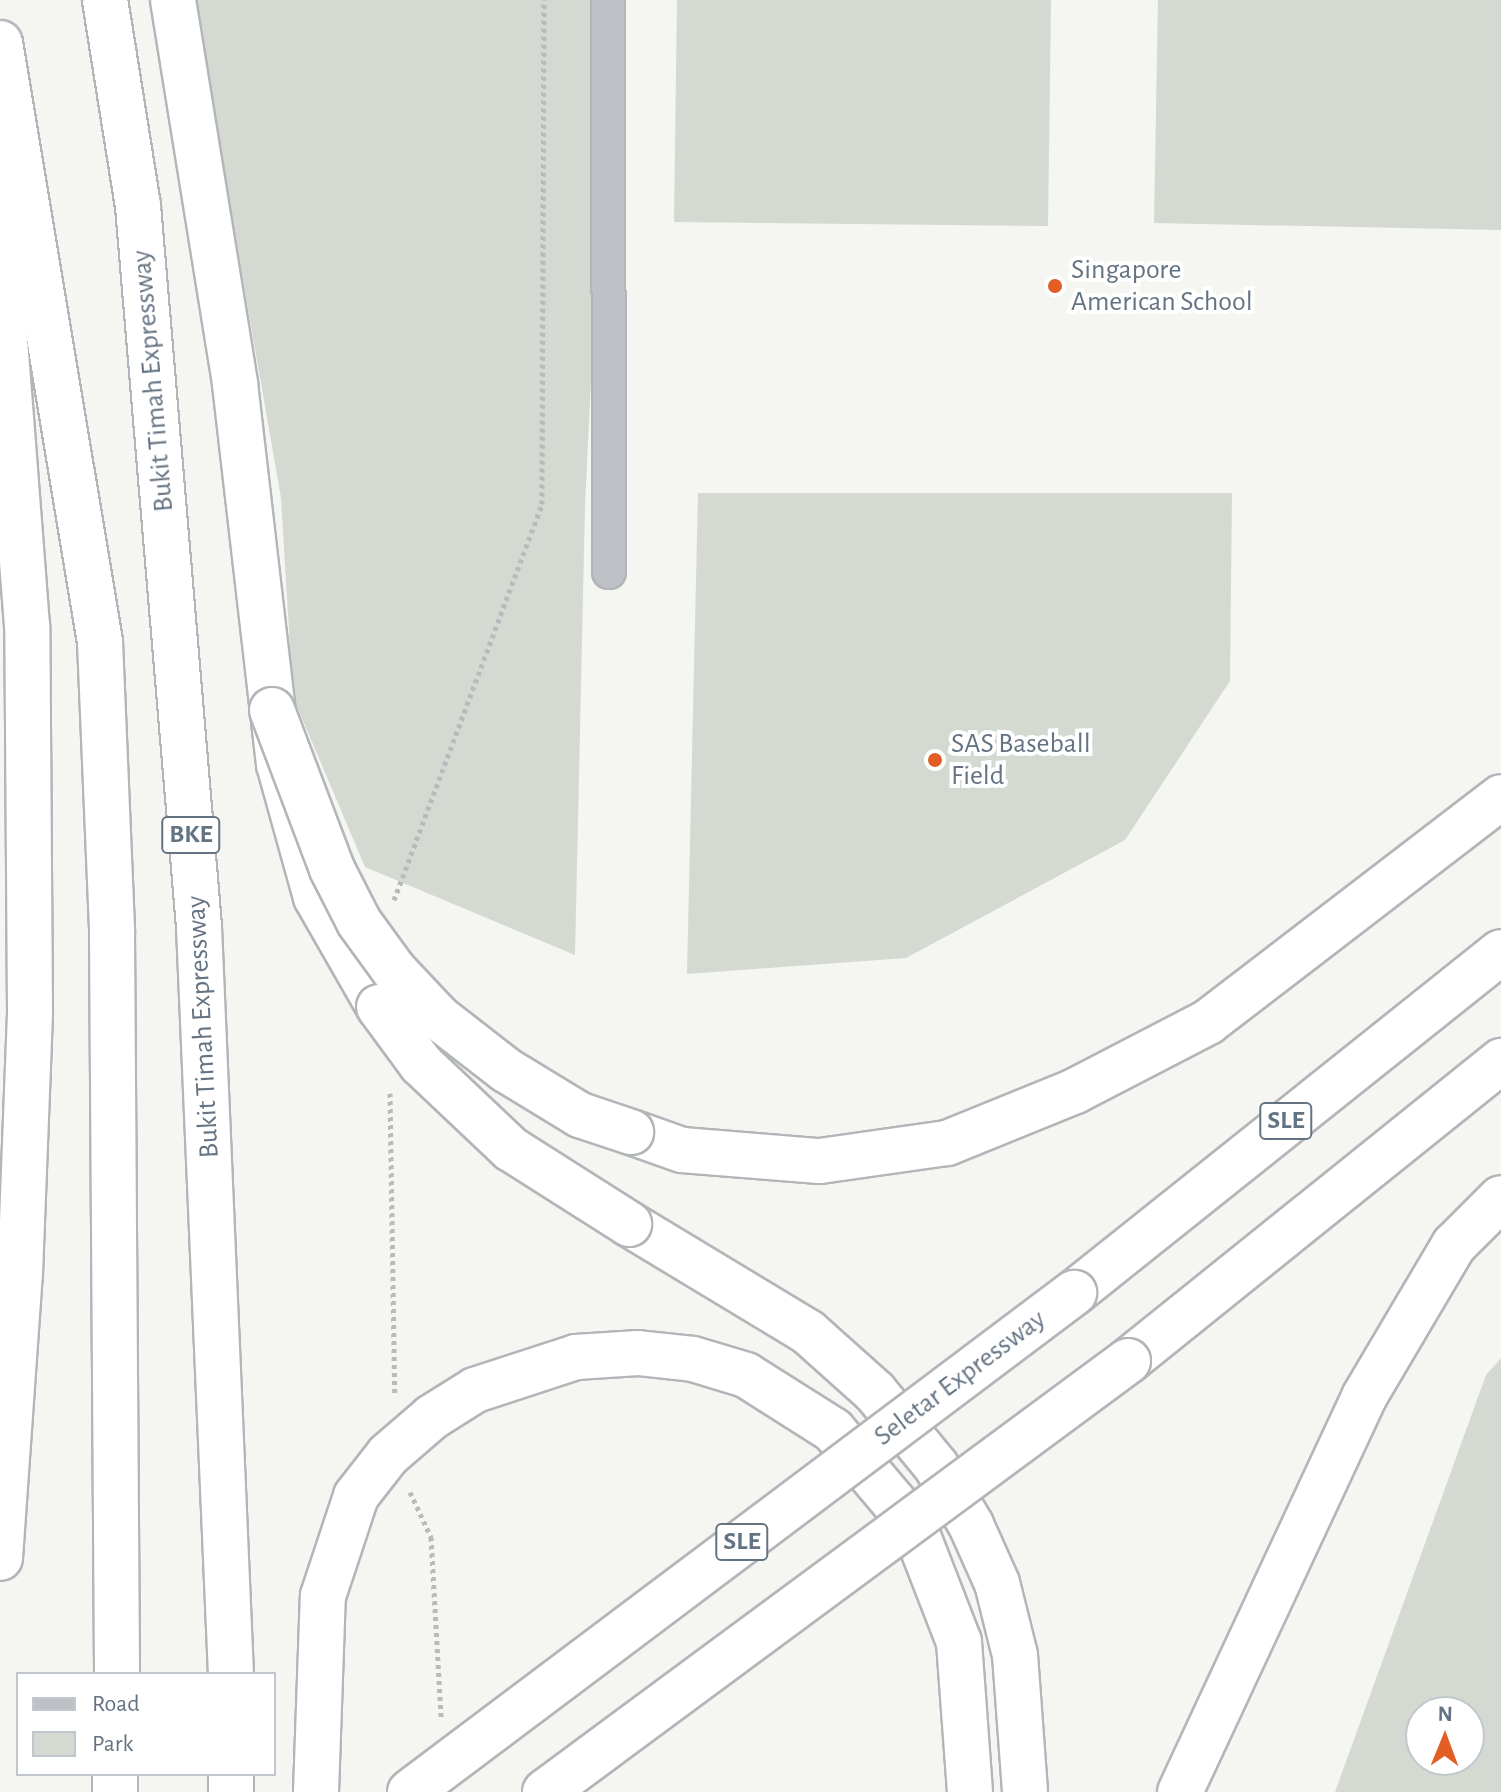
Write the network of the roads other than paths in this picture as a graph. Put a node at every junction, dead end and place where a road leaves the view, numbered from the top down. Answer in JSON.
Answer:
{"nodes":[{"id":1,"x":105,"y":0,"type":"edge"},
{"id":2,"x":173,"y":0,"type":"edge"},
{"id":3,"x":608,"y":0,"type":"edge"},
{"id":4,"x":0,"y":43,"type":"edge"},
{"id":5,"x":12,"y":131,"type":"junction"},
{"id":6,"x":609,"y":572,"type":"dead end"},
{"id":7,"x":272,"y":710,"type":"junction"},
{"id":8,"x":1501,"y":797,"type":"edge"},
{"id":9,"x":1501,"y":952,"type":"edge"},
{"id":10,"x":1501,"y":1061,"type":"edge"},
{"id":11,"x":1501,"y":1198,"type":"edge"},
{"id":12,"x":0,"y":1558,"type":"edge"},
{"id":13,"x":117,"y":1672,"type":"edge"},
{"id":14,"x":231,"y":1672,"type":"edge"},
{"id":15,"x":1205,"y":1736,"type":"junction"},
{"id":16,"x":316,"y":1792,"type":"edge"},
{"id":17,"x":410,"y":1792,"type":"edge"},
{"id":18,"x":545,"y":1792,"type":"edge"},
{"id":19,"x":970,"y":1792,"type":"edge"},
{"id":20,"x":1025,"y":1792,"type":"edge"},
{"id":21,"x":1180,"y":1792,"type":"edge"},
{"id":22,"x":1208,"y":1792,"type":"edge"}],
"edges":[{"from":1,"to":14,"type":"highway","name":"Bukit Timah Expressway","number":"BKE"},
{"from":2,"to":7,"type":"highway"},
{"from":3,"to":6,"type":"street"},
{"from":4,"to":5,"type":"highway"},
{"from":5,"to":12,"type":"highway"},
{"from":5,"to":13,"type":"highway"},
{"from":7,"to":8,"type":"highway","bridge":true},
{"from":7,"to":20,"type":"highway","bridge":true},
{"from":9,"to":17,"type":"highway","name":"Seletar Expressway","number":"SLE","bridge":true},
{"from":10,"to":18,"type":"highway","bridge":true},
{"from":11,"to":15,"type":"highway"},
{"from":15,"to":21,"type":"highway"},
{"from":15,"to":22,"type":"highway"},
{"from":16,"to":19,"type":"highway"}]}
